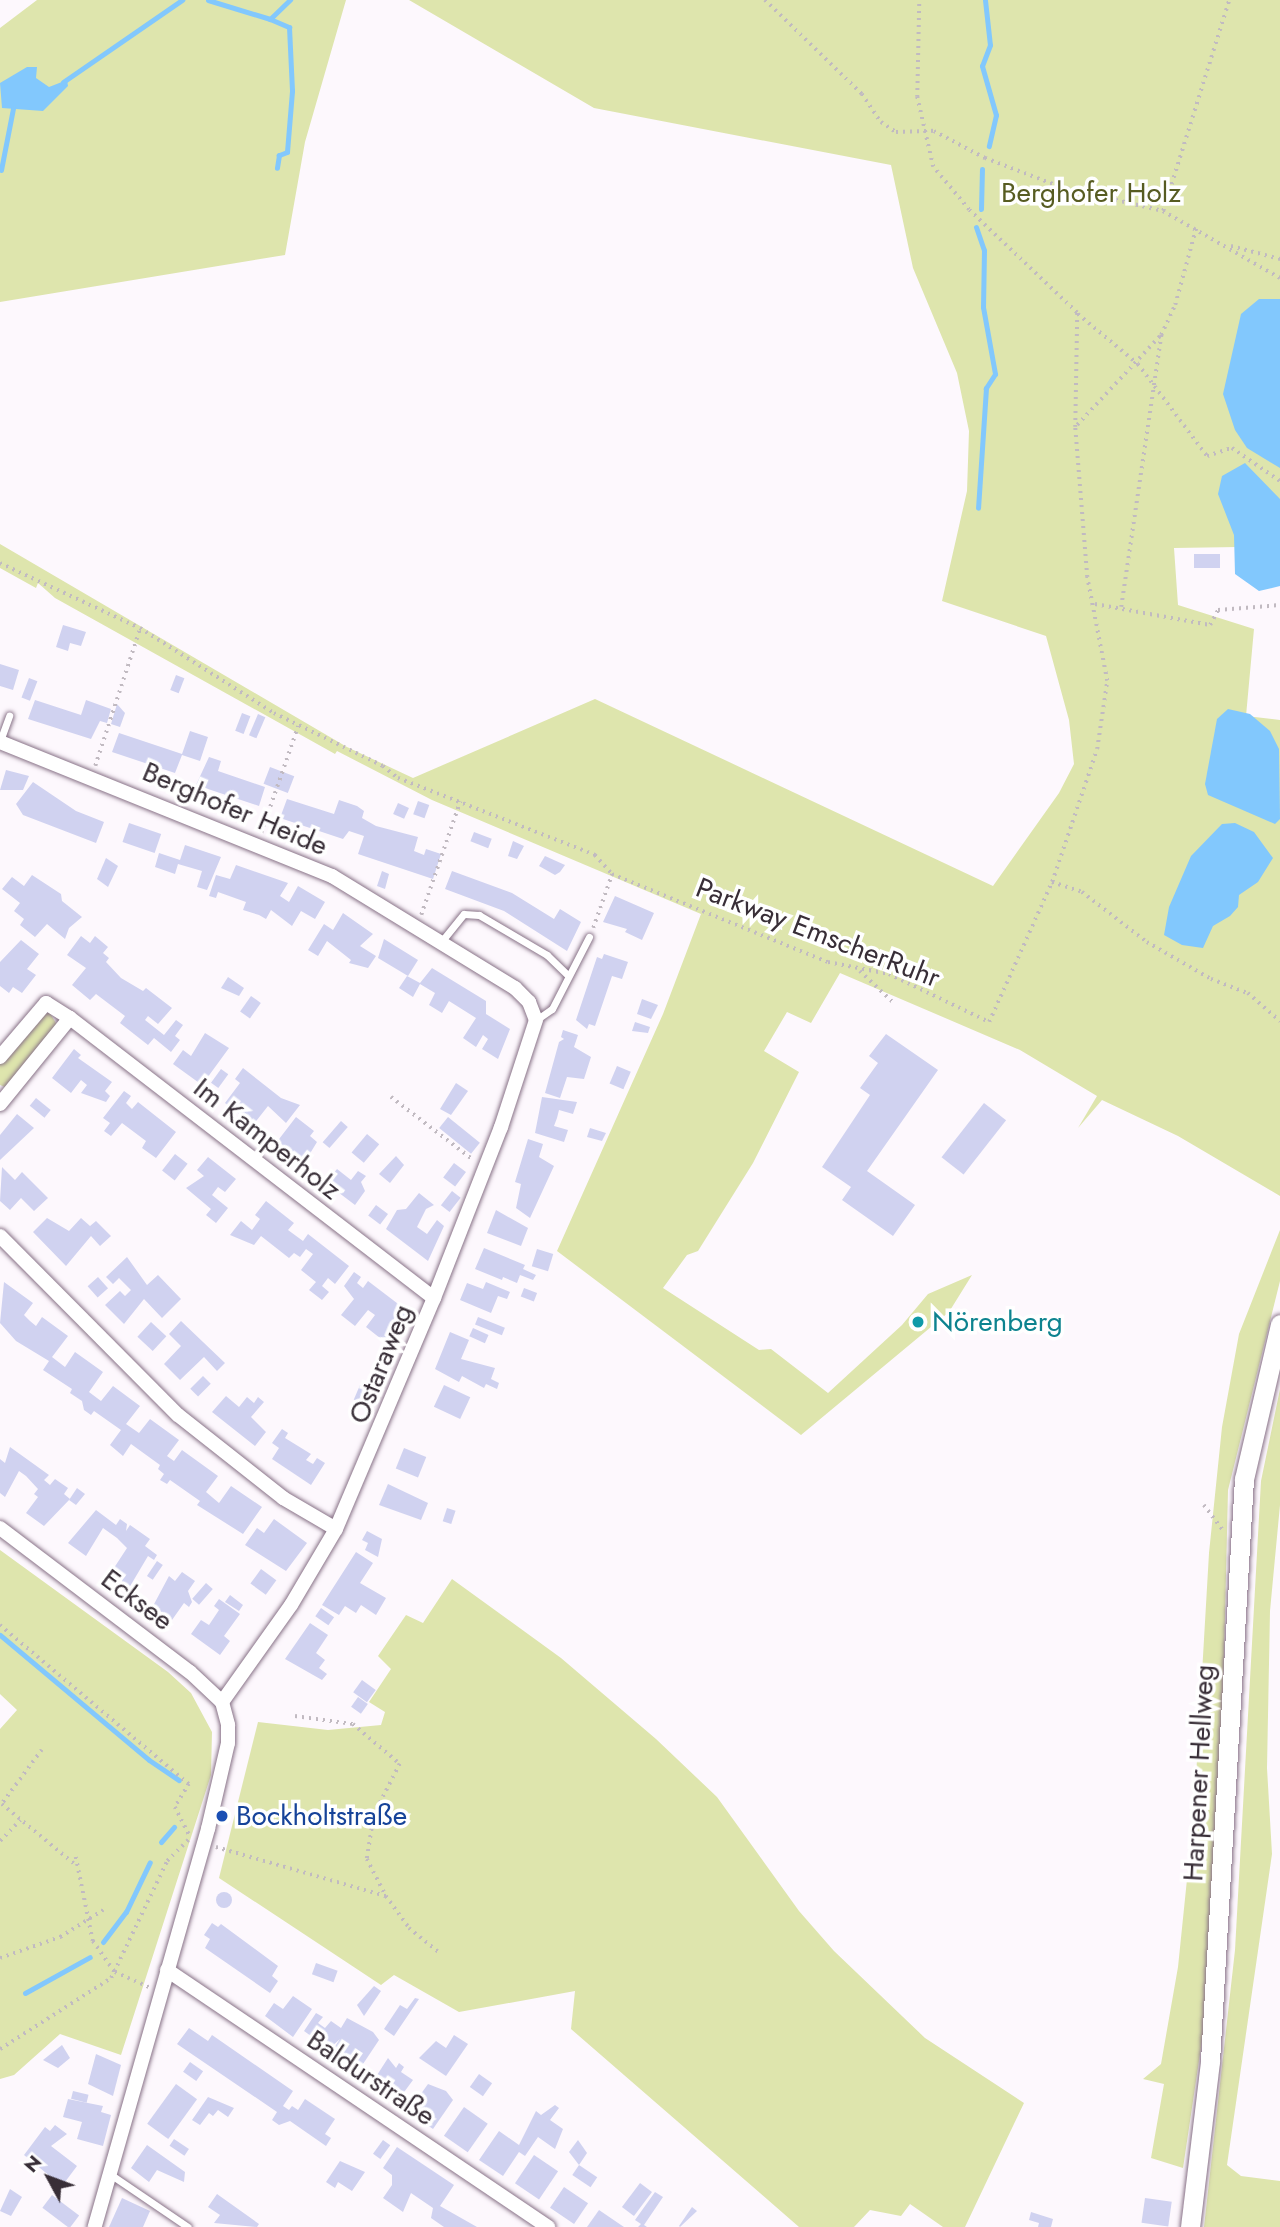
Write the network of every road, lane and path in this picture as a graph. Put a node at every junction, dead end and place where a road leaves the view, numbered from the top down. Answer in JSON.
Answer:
{"nodes":[{"id":1,"x":765,"y":0,"type":"edge"},
{"id":2,"x":919,"y":0,"type":"edge"},
{"id":3,"x":1229,"y":0,"type":"edge"},
{"id":4,"x":921,"y":131,"type":"junction"},
{"id":5,"x":1163,"y":211,"type":"junction"},
{"id":6,"x":1196,"y":228,"type":"junction"},
{"id":7,"x":1226,"y":244,"type":"junction"},
{"id":8,"x":1280,"y":260,"type":"edge"},
{"id":9,"x":1280,"y":278,"type":"edge"},
{"id":10,"x":1077,"y":313,"type":"junction"},
{"id":11,"x":1161,"y":335,"type":"junction"},
{"id":12,"x":1138,"y":364,"type":"junction"},
{"id":13,"x":1154,"y":382,"type":"junction"},
{"id":14,"x":1075,"y":427,"type":"junction"},
{"id":15,"x":1280,"y":481,"type":"edge"},
{"id":16,"x":0,"y":563,"type":"edge"},
{"id":17,"x":1095,"y":604,"type":"dead end"},
{"id":18,"x":1280,"y":606,"type":"edge"},
{"id":19,"x":1121,"y":607,"type":"junction"},
{"id":20,"x":139,"y":628,"type":"junction"},
{"id":21,"x":9,"y":716,"type":"dead end"},
{"id":22,"x":298,"y":726,"type":"junction"},
{"id":23,"x":0,"y":742,"type":"edge"},
{"id":24,"x":91,"y":777,"type":"junction"},
{"id":25,"x":460,"y":802,"type":"junction"},
{"id":26,"x":257,"y":843,"type":"junction"},
{"id":27,"x":612,"y":874,"type":"junction"},
{"id":28,"x":1052,"y":882,"type":"junction"},
{"id":29,"x":417,"y":927,"type":"junction"},
{"id":30,"x":589,"y":937,"type":"joint"},
{"id":31,"x":441,"y":942,"type":"junction"},
{"id":32,"x":858,"y":969,"type":"junction"},
{"id":33,"x":568,"y":975,"type":"junction"},
{"id":34,"x":895,"y":1004,"type":"dead end"},
{"id":35,"x":70,"y":1018,"type":"junction"},
{"id":36,"x":536,"y":1020,"type":"junction"},
{"id":37,"x":1280,"y":1021,"type":"edge"},
{"id":38,"x":0,"y":1057,"type":"edge"},
{"id":39,"x":391,"y":1097,"type":"dead end"},
{"id":40,"x":1,"y":1100,"type":"edge"},
{"id":41,"x":485,"y":1168,"type":"junction"},
{"id":42,"x":2,"y":1242,"type":"edge"},
{"id":43,"x":434,"y":1298,"type":"junction"},
{"id":44,"x":1280,"y":1324,"type":"edge"},
{"id":45,"x":0,"y":1528,"type":"edge"},
{"id":46,"x":336,"y":1530,"type":"junction"},
{"id":47,"x":0,"y":1625,"type":"edge"},
{"id":48,"x":222,"y":1702,"type":"junction"},
{"id":49,"x":295,"y":1716,"type":"dead end"},
{"id":50,"x":42,"y":1749,"type":"dead end"},
{"id":51,"x":21,"y":1819,"type":"junction"},
{"id":52,"x":208,"y":1829,"type":"junction"},
{"id":53,"x":0,"y":1841,"type":"edge"},
{"id":54,"x":197,"y":1841,"type":"junction"},
{"id":55,"x":76,"y":1857,"type":"dead end"},
{"id":56,"x":77,"y":1866,"type":"junction"},
{"id":57,"x":386,"y":1896,"type":"junction"},
{"id":58,"x":103,"y":1910,"type":"dead end"},
{"id":59,"x":86,"y":1923,"type":"junction"},
{"id":60,"x":441,"y":1954,"type":"dead end"},
{"id":61,"x":0,"y":1958,"type":"edge"},
{"id":62,"x":167,"y":1970,"type":"junction"},
{"id":63,"x":115,"y":1972,"type":"junction"},
{"id":64,"x":161,"y":1991,"type":"junction"},
{"id":65,"x":0,"y":2049,"type":"edge"},
{"id":66,"x":110,"y":2174,"type":"junction"},
{"id":67,"x":95,"y":2227,"type":"edge"},
{"id":68,"x":188,"y":2227,"type":"edge"},
{"id":69,"x":548,"y":2227,"type":"edge"},
{"id":70,"x":1190,"y":2227,"type":"edge"}],
"edges":[{"from":1,"to":4,"type":"path"},
{"from":2,"to":4,"type":"path"},
{"from":3,"to":5,"type":"path"},
{"from":4,"to":5,"type":"path"},
{"from":4,"to":10,"type":"path"},
{"from":5,"to":6,"type":"path"},
{"from":6,"to":7,"type":"path"},
{"from":6,"to":11,"type":"path"},
{"from":7,"to":8,"type":"path"},
{"from":7,"to":9,"type":"path"},
{"from":10,"to":12,"type":"path"},
{"from":10,"to":14,"type":"path"},
{"from":11,"to":12,"type":"path"},
{"from":11,"to":13,"type":"path"},
{"from":12,"to":13,"type":"path"},
{"from":12,"to":14,"type":"path"},
{"from":13,"to":15,"type":"path"},
{"from":13,"to":19,"type":"path"},
{"from":14,"to":28,"type":"path"},
{"from":16,"to":20,"type":"path","name":"Parkway EmscherRuhr"},
{"from":17,"to":19,"type":"path"},
{"from":18,"to":19,"type":"path"},
{"from":20,"to":22,"type":"path","name":"Parkway EmscherRuhr"},
{"from":20,"to":24,"type":"path"},
{"from":21,"to":23,"type":"lane"},
{"from":22,"to":25,"type":"path","name":"Parkway EmscherRuhr"},
{"from":22,"to":26,"type":"path"},
{"from":23,"to":24,"type":"street","name":"Berghofer Heide"},
{"from":24,"to":26,"type":"street","name":"Berghofer Heide"},
{"from":25,"to":27,"type":"path","name":"Parkway EmscherRuhr"},
{"from":25,"to":29,"type":"path"},
{"from":26,"to":29,"type":"street","name":"Berghofer Heide"},
{"from":27,"to":30,"type":"path"},
{"from":27,"to":32,"type":"path","name":"Parkway EmscherRuhr"},
{"from":28,"to":32,"type":"path","name":"Parkway EmscherRuhr"},
{"from":28,"to":37,"type":"path"},
{"from":29,"to":31,"type":"street","name":"Berghofer Heide"},
{"from":30,"to":33,"type":"lane"},
{"from":31,"to":33,"type":"lane"},
{"from":31,"to":36,"type":"street","name":"Berghofer Heide"},
{"from":32,"to":34,"type":"path"},
{"from":33,"to":36,"type":"lane"},
{"from":35,"to":38,"type":"street","name":"Im Kamperholz"},
{"from":35,"to":40,"type":"street"},
{"from":35,"to":43,"type":"street","name":"Im Kamperholz"},
{"from":36,"to":41,"type":"street","name":"Ostaraweg"},
{"from":39,"to":41,"type":"path"},
{"from":41,"to":43,"type":"street","name":"Ostaraweg"},
{"from":42,"to":46,"type":"street"},
{"from":43,"to":46,"type":"street","name":"Ostaraweg"},
{"from":44,"to":70,"type":"street","name":"Harpener Hellweg"},
{"from":45,"to":48,"type":"street","name":"Ecksee"},
{"from":46,"to":48,"type":"street","name":"Ostaraweg"},
{"from":47,"to":54,"type":"path"},
{"from":48,"to":52,"type":"street"},
{"from":49,"to":57,"type":"path"},
{"from":50,"to":51,"type":"path"},
{"from":51,"to":53,"type":"path"},
{"from":51,"to":56,"type":"path"},
{"from":52,"to":54,"type":"street"},
{"from":52,"to":54,"type":"path"},
{"from":54,"to":57,"type":"path"},
{"from":54,"to":62,"type":"street"},
{"from":54,"to":63,"type":"path"},
{"from":55,"to":56,"type":"path"},
{"from":56,"to":59,"type":"path"},
{"from":57,"to":60,"type":"path"},
{"from":58,"to":59,"type":"path"},
{"from":59,"to":61,"type":"path"},
{"from":59,"to":63,"type":"path"},
{"from":62,"to":64,"type":"street"},
{"from":62,"to":69,"type":"street","name":"Baldurstraße"},
{"from":63,"to":64,"type":"path"},
{"from":63,"to":65,"type":"path"},
{"from":64,"to":66,"type":"street"},
{"from":66,"to":67,"type":"street"},
{"from":66,"to":68,"type":"lane"}]}
